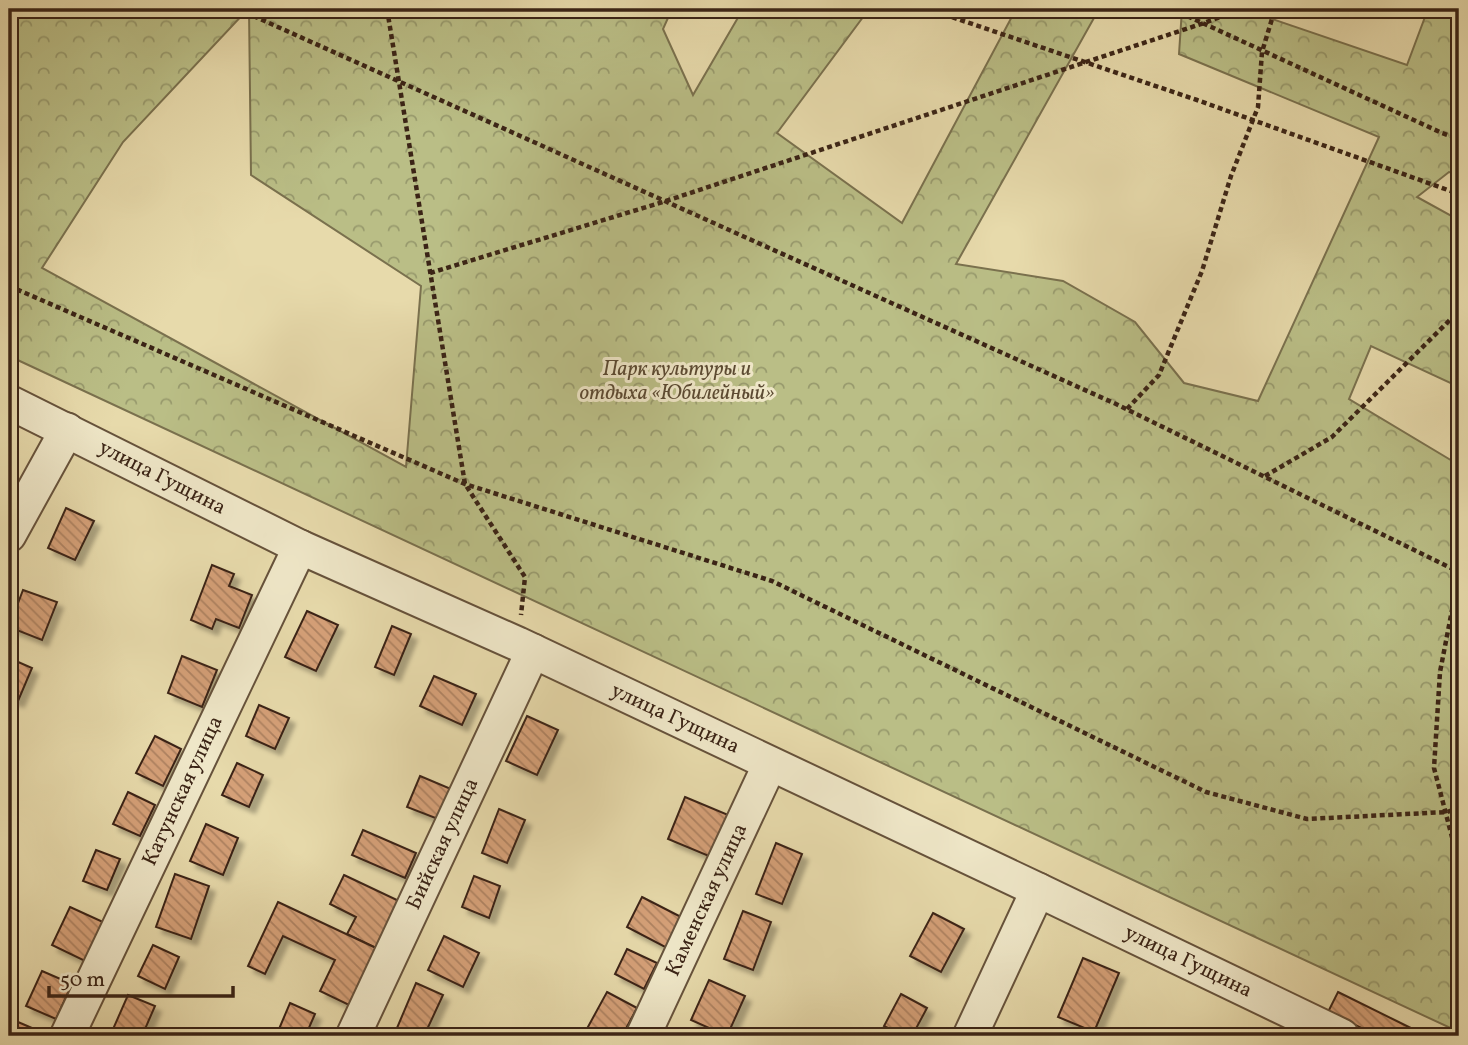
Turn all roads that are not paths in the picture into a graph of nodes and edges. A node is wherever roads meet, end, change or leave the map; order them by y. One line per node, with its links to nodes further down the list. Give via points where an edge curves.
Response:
1 (9, 402): 2 (street, улица Гущина)
2 (67, 430): 3 (street); 4 (street, улица Гущина)
3 (9, 536)
4 (300, 547): 5 (street, улица Гущина); 9 (street, Катунская улица)
5 (526, 648): 6 (street, улица Гущина); 10 (street, Бийская улица)
6 (770, 764): 7 (street, улица Гущина); 11 (street, Каменская улица)
7 (1038, 890): 8 (street, улица Гущина); 12 (street)
8 (1299, 1027): 13 (street, улица Гущина)
9 (67, 1036)
10 (353, 1036)
11 (643, 1036)
12 (970, 1036)
13 (1342, 1036)

